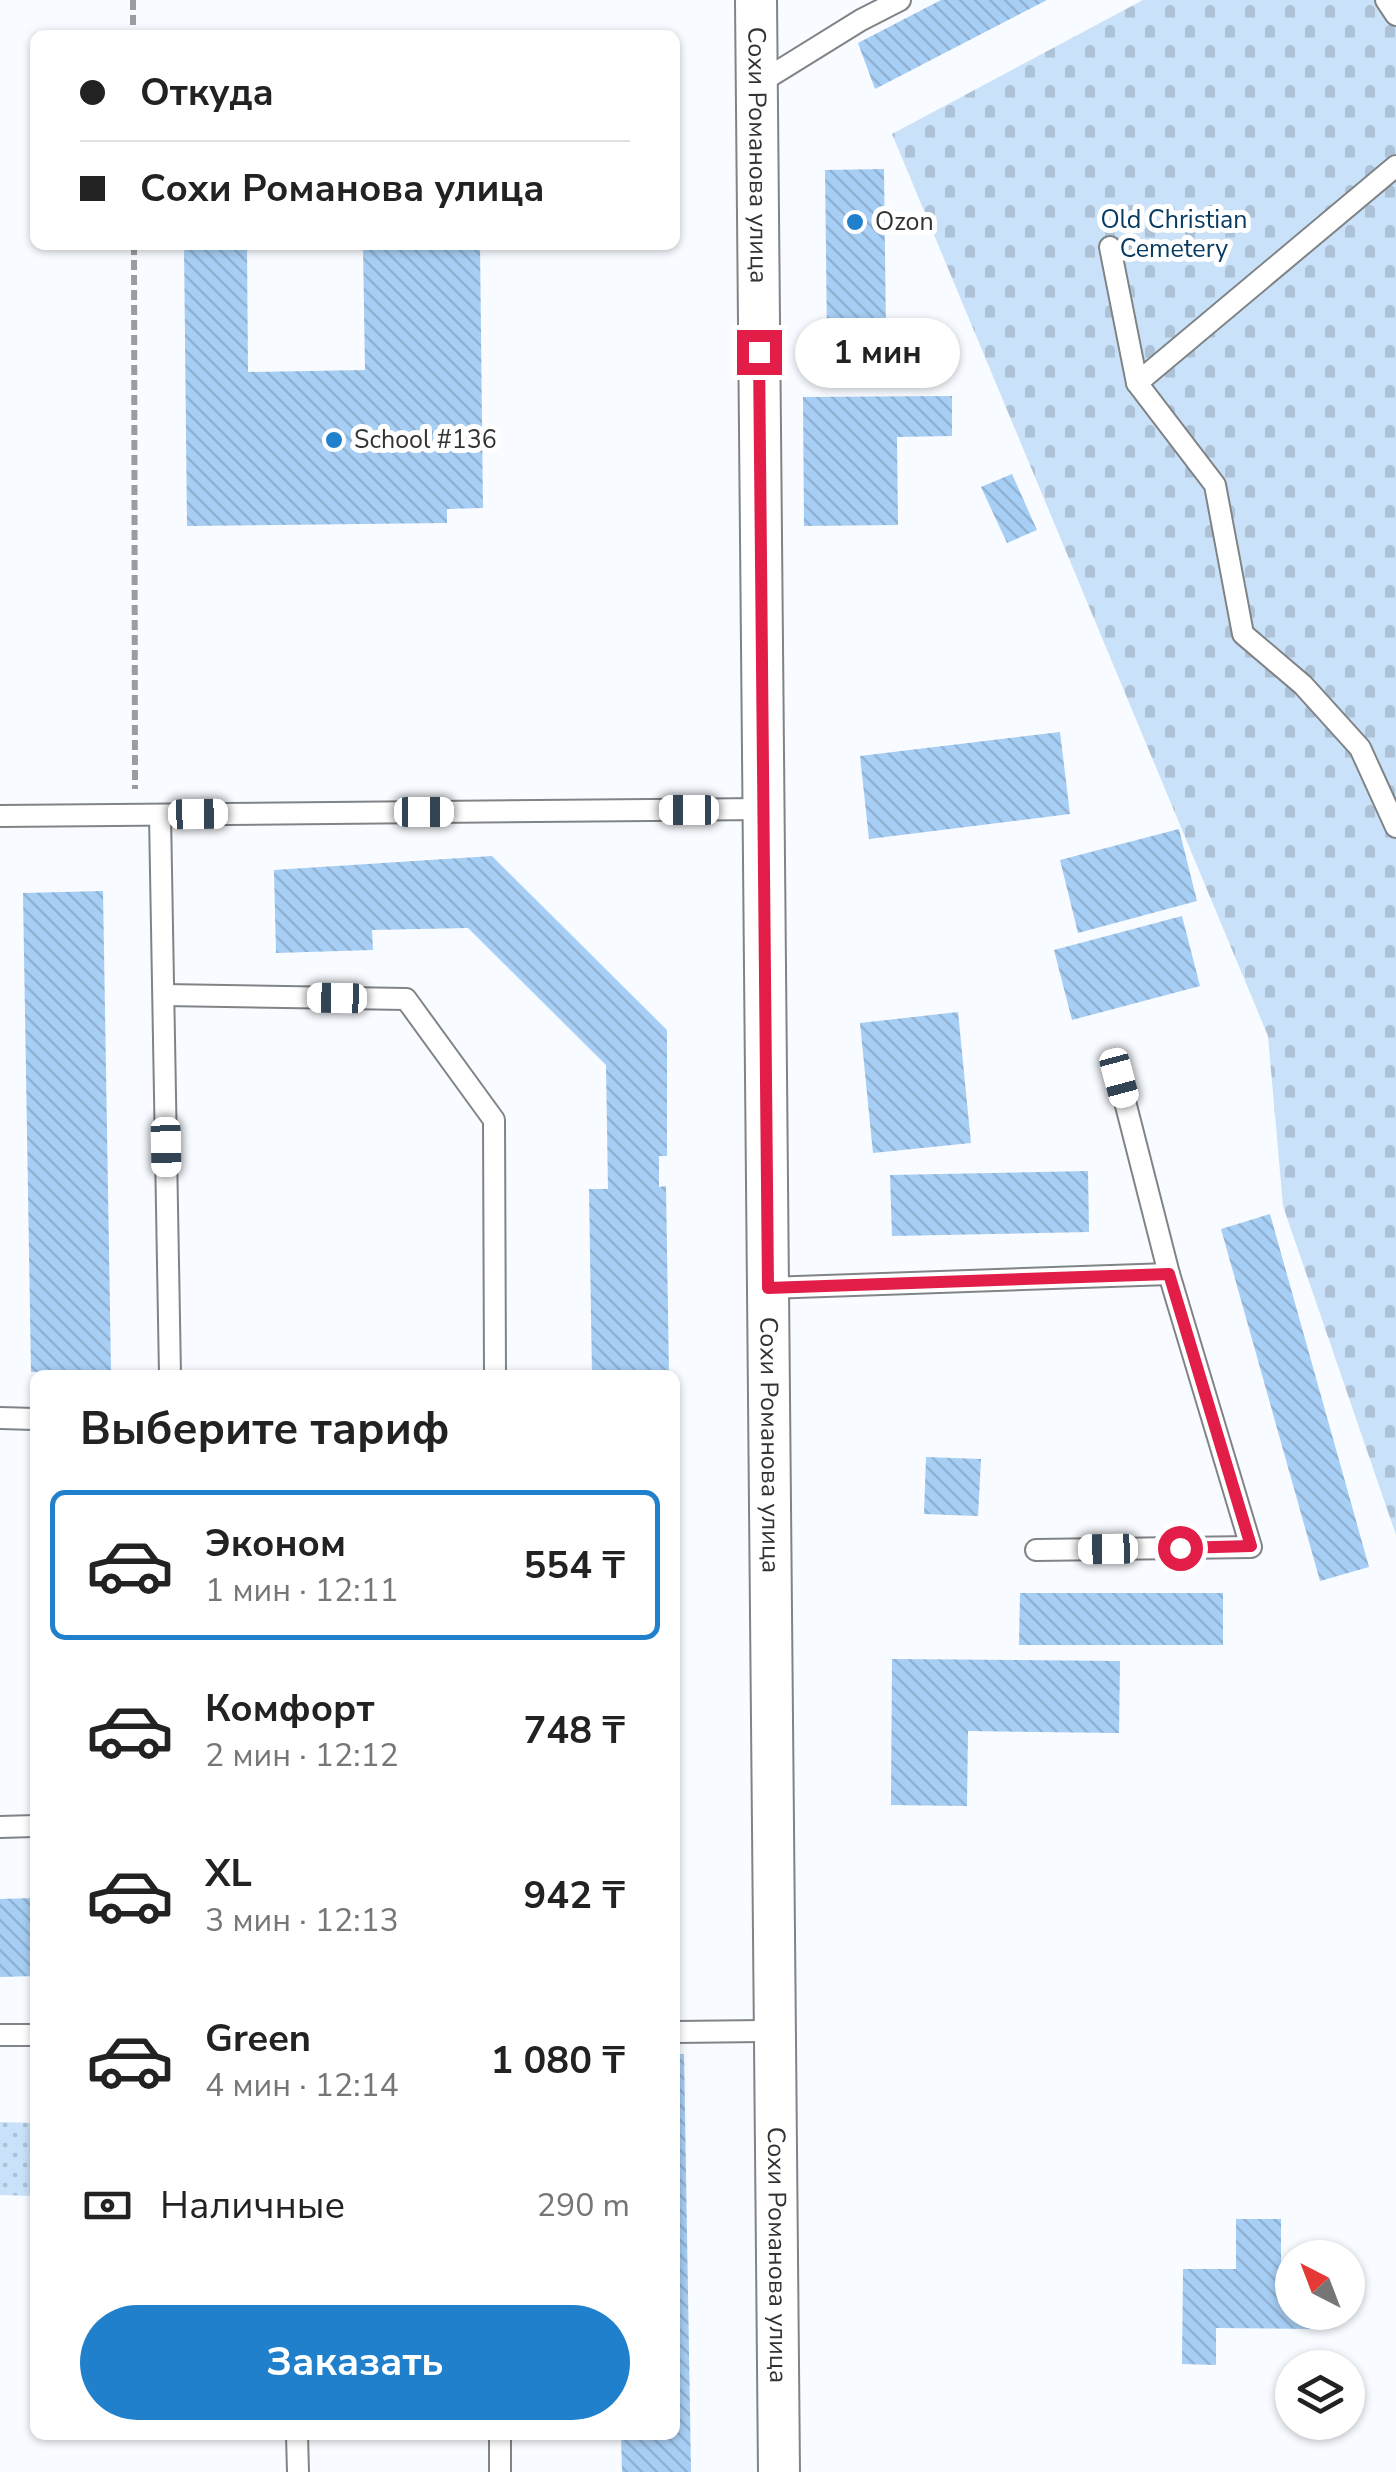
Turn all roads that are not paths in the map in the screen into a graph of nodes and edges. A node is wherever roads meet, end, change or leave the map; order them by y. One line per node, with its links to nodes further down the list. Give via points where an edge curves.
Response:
1 (756, 0): 5 (street, Сохи Романова улица)
2 (900, 0): 5 (lane)
3 (1386, 0): 4 (lane)
4 (1396, 15)
5 (756, 85): 9 (street, Сохи Романова улица)
6 (1396, 166): 8 (lane)
7 (1110, 247): 8 (lane)
8 (1137, 383): 12 (lane, via 1215,486 1243,634 1303,685 1360,748)
9 (764, 809): 10 (lane); 16 (street, Сохи Романова улица)
10 (160, 815): 11 (lane); 13 (lane)
11 (0, 816)
12 (1396, 828)
13 (164, 995): 17 (lane); 18 (lane, via 406,999 494,1120)
14 (1119, 1078): 15 (lane)
15 (1169, 1274): 16 (lane); 21 (lane, via 1251,1546)
16 (768, 1288): 25 (street, Сохи Романова улица)
17 (170, 1370)
18 (495, 1370)
19 (0, 1418): 20 (lane)
20 (30, 1419)
21 (1036, 1550)
22 (30, 1826): 23 (lane)
23 (0, 1827)
24 (680, 2032): 25 (lane)
25 (775, 2032): 32 (street, Сохи Романова улица)
26 (0, 2035): 27 (lane)
27 (30, 2035)
28 (297, 2440): 30 (lane)
29 (500, 2440): 31 (lane)
30 (298, 2472)
31 (500, 2472)
32 (779, 2472)

